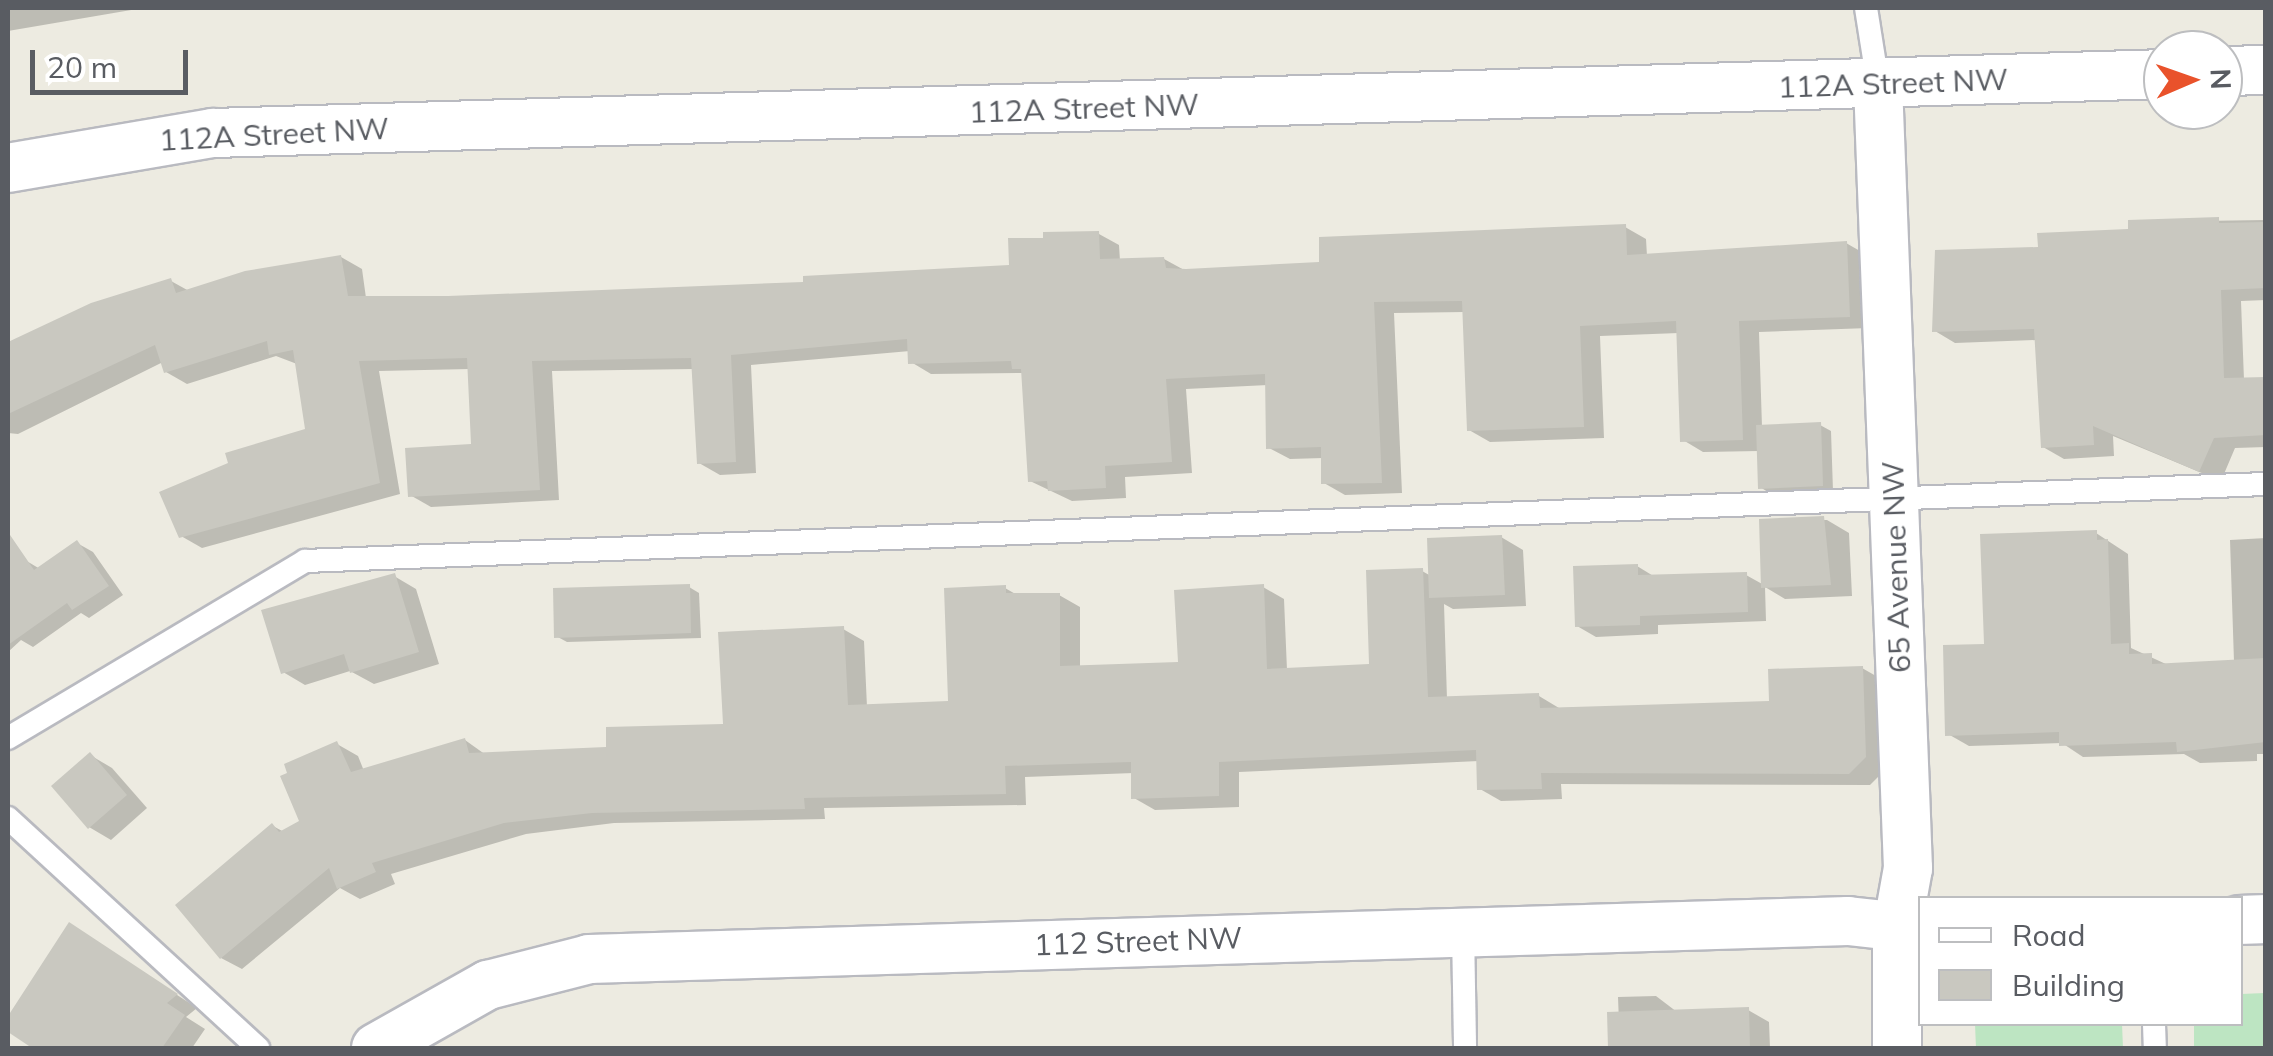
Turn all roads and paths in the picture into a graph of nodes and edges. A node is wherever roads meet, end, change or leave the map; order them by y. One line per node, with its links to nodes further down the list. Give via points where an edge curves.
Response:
1 (1866, 8): 3 (lane)
2 (2143, 75): 3 (street, 112A Street NW)
3 (1878, 84): 4 (street, 112A Street NW, via 213,133); 6 (street, 65 Avenue NW)
4 (8, 168)
5 (2266, 484): 6 (lane)
6 (1894, 498): 7 (lane, via 305,561); 9 (street, 65 Avenue NW)
7 (8, 738)
8 (8, 818): 11 (lane)
9 (1909, 929): 10 (street, 112 Street NW, via 1848,921); 14 (street, 65 Avenue NW)
10 (1463, 930): 12 (street, 112 Street NW, via 589,959 488,985); 13 (lane)
11 (258, 1048)
12 (376, 1048)
13 (1465, 1048)
14 (1897, 1048)

